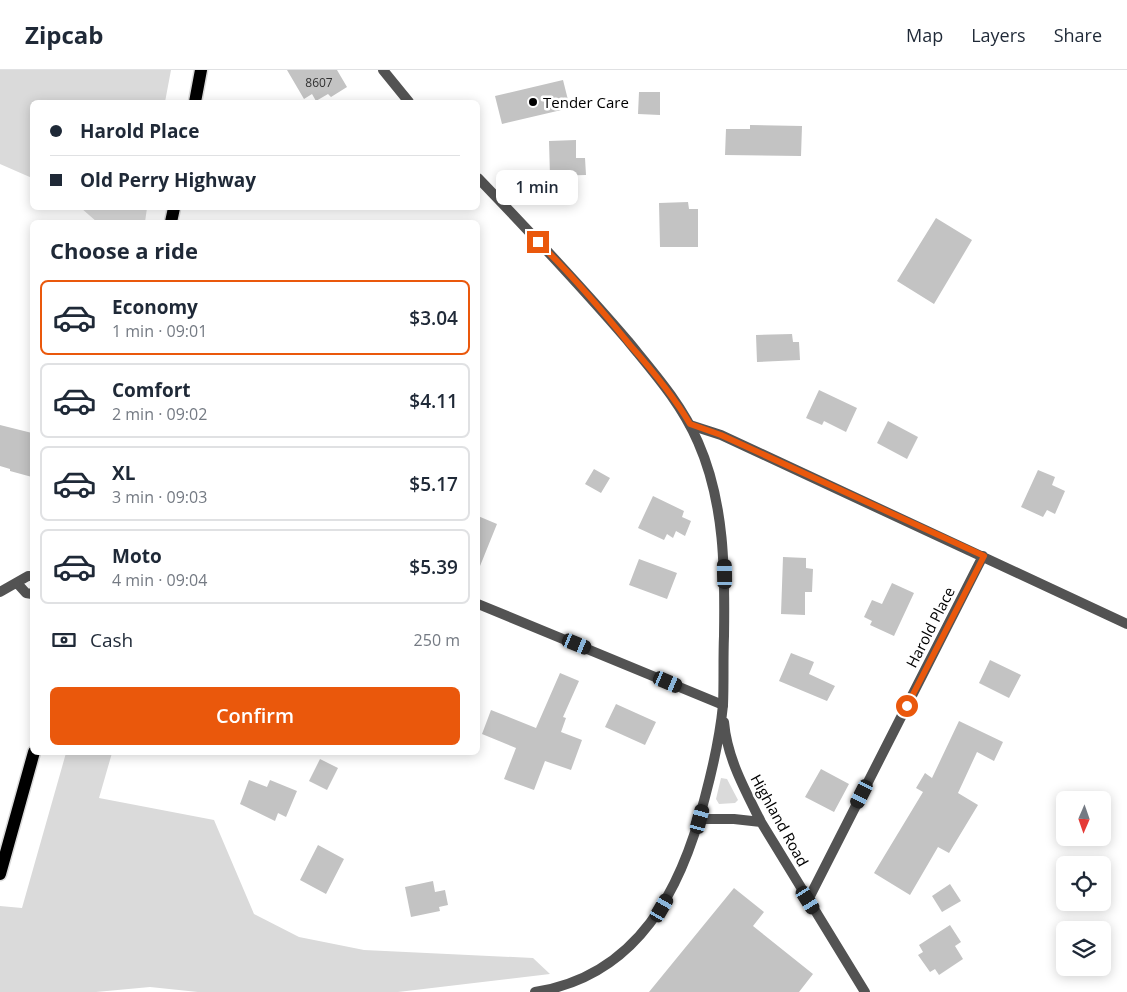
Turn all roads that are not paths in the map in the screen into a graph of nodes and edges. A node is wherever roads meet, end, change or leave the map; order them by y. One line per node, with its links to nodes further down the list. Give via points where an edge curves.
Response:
1 (201, 70): 3 (main road)
2 (383, 70): 4 (street)
3 (195, 100)
4 (407, 100)
5 (480, 180): 6 (street, via 609,319 666,387)
6 (690, 424): 7 (street, via 721,435); 14 (street, via 711,479 722,534)
7 (984, 556): 13 (street); 19 (street, Harold Place)
8 (30, 576): 9 (street)
9 (17, 583): 10 (street); 11 (street)
10 (0, 592)
11 (30, 594)
12 (480, 605): 14 (street)
13 (1127, 624)
14 (722, 705): 16 (street); 17 (street, Highland Road, via 730,755)
15 (33, 755): 18 (main road)
16 (700, 819): 17 (street, via 734,818); 20 (street, via 672,889 637,939 607,964 586,976 564,986)
17 (761, 822): 19 (street, Highland Road)
18 (0, 874)
19 (808, 900): 21 (street, Highland Road)
20 (535, 992)
21 (864, 992)

